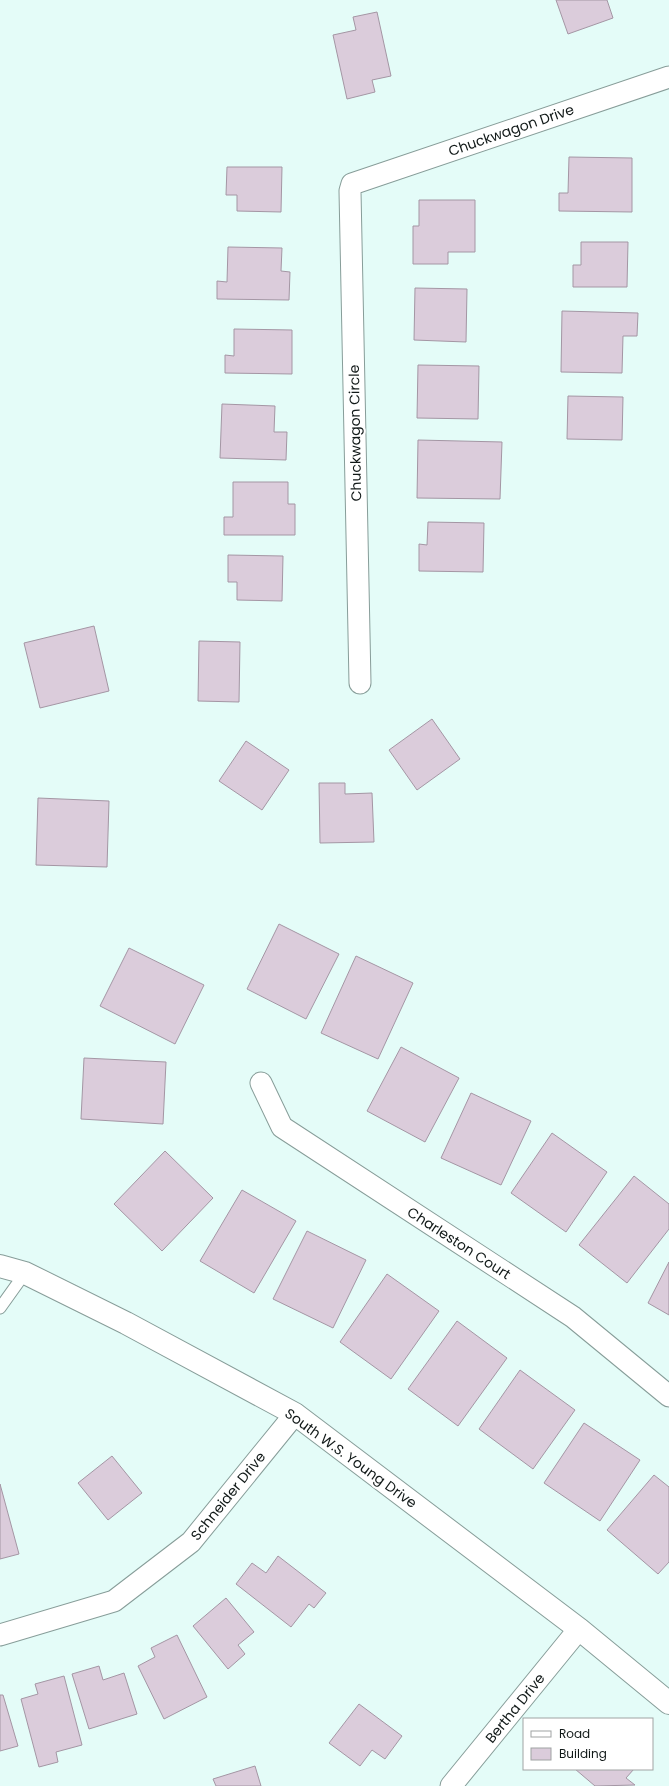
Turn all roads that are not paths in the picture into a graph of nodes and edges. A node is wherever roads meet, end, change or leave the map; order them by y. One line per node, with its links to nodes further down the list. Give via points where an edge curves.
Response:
1 (669, 77): 2 (street, Chuckwagon Drive)
2 (352, 184): 3 (street, Chuckwagon Circle, via 350,198)
3 (360, 683)
4 (261, 1083): 8 (street, Charleston Court, via 282,1127 573,1317)
5 (0, 1266): 6 (main road, South W.S. Young Drive)
6 (25, 1274): 7 (lane); 9 (main road, South W.S. Young Drive, via 126,1323)
7 (0, 1308)
8 (669, 1396)
9 (295, 1414): 10 (main road, South W.S. Young Drive); 11 (street, Schneider Drive, via 191,1542 114,1601)
10 (579, 1629): 12 (main road, South W.S. Young Drive); 13 (street, Bertha Drive)
11 (0, 1635)
12 (669, 1703)
13 (451, 1786)

